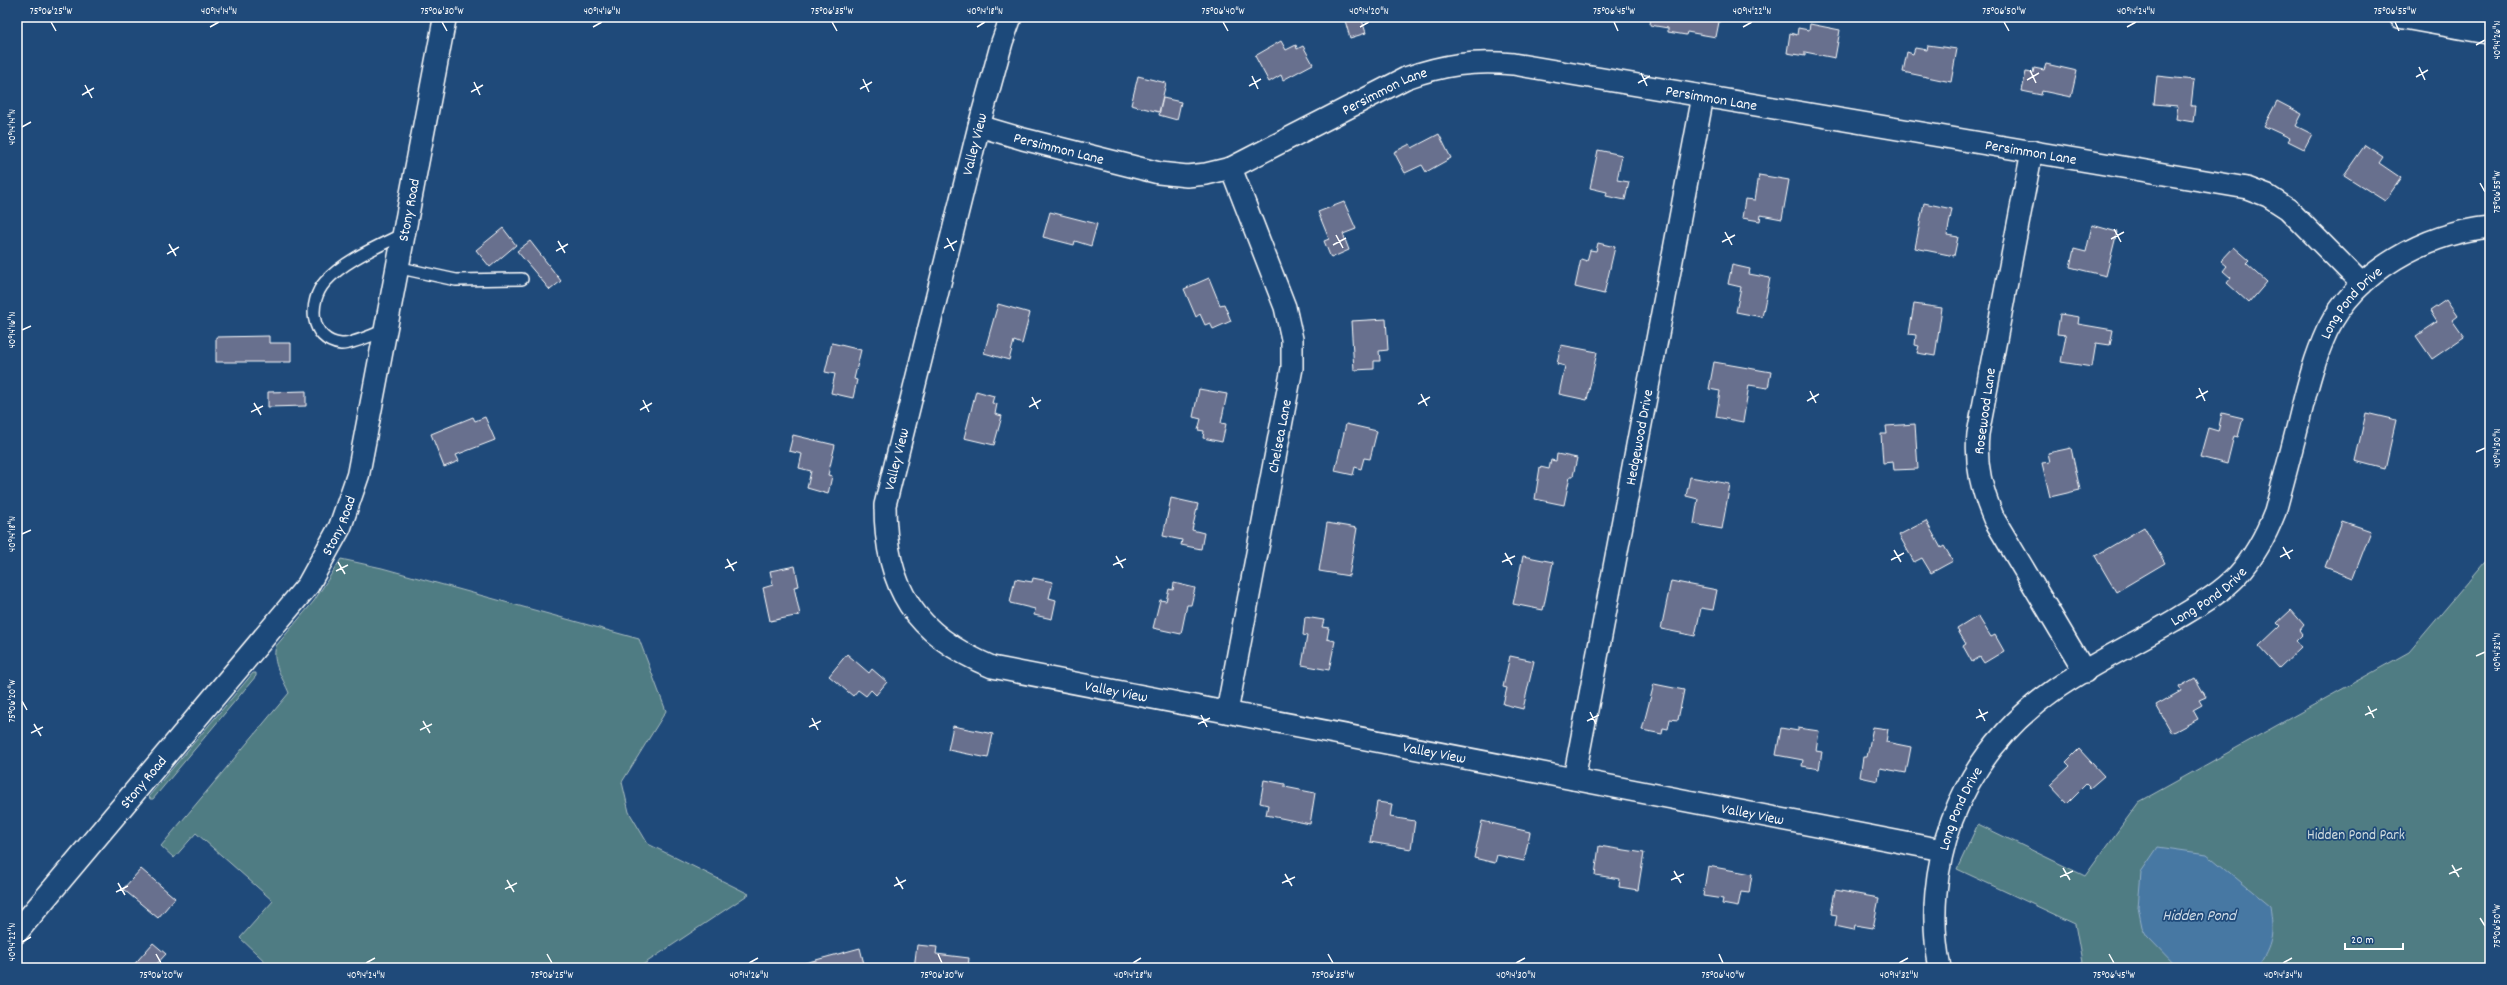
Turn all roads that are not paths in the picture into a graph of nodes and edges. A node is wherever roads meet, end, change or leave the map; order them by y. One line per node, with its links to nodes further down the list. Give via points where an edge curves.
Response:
1 (445, 17): 10 (street, Stony Road)
2 (1011, 17): 6 (street, Valley View)
3 (2401, 17): 4 (street)
4 (2490, 33)
5 (1703, 96): 7 (street, Persimmon Lane); 8 (street, Persimmon Lane, via 1513,64 1485,61 1458,63 1431,68 1406,78); 17 (street, Hedgewood Drive)
6 (979, 126): 8 (street, Persimmon Lane, via 1159,173 1193,175); 16 (street, Valley View, via 885,504 885,536 895,577 904,596 922,622 963,655 992,667)
7 (2032, 151): 13 (street, Persimmon Lane, via 2247,188 2268,196 2288,209); 15 (street, Rosewood Lane, via 1978,434 1977,465 1982,493 1994,520)
8 (1231, 168): 16 (street, Chelsea Lane, via 1286,307 1292,339 1292,361)
9 (2490, 227): 13 (street, Long Pond Drive, via 2444,236 2418,246 2386,265)
10 (403, 234): 11 (street, Stony Road); 14 (lane, via 363,254 325,282 315,298 312,312 317,326 333,342 342,345)
11 (396, 267): 12 (lane, via 456,280); 14 (street, Stony Road)
12 (522, 279)
13 (2362, 284): 15 (street, Long Pond Drive, via 2341,308 2318,352 2275,512 2266,535 2253,556 2238,575 2210,599)
14 (384, 331): 19 (street, Stony Road, via 358,475 340,527 320,566 308,585 257,648)
15 (2085, 672): 18 (street, Long Pond Drive, via 2025,712 1999,738 1977,768 1960,801)
16 (1227, 712): 17 (street, Valley View)
17 (1574, 779): 18 (street, Valley View)
18 (1942, 850): 20 (street, Long Pond Drive, via 1936,899 1936,936)
19 (17, 932)
20 (1940, 968)

